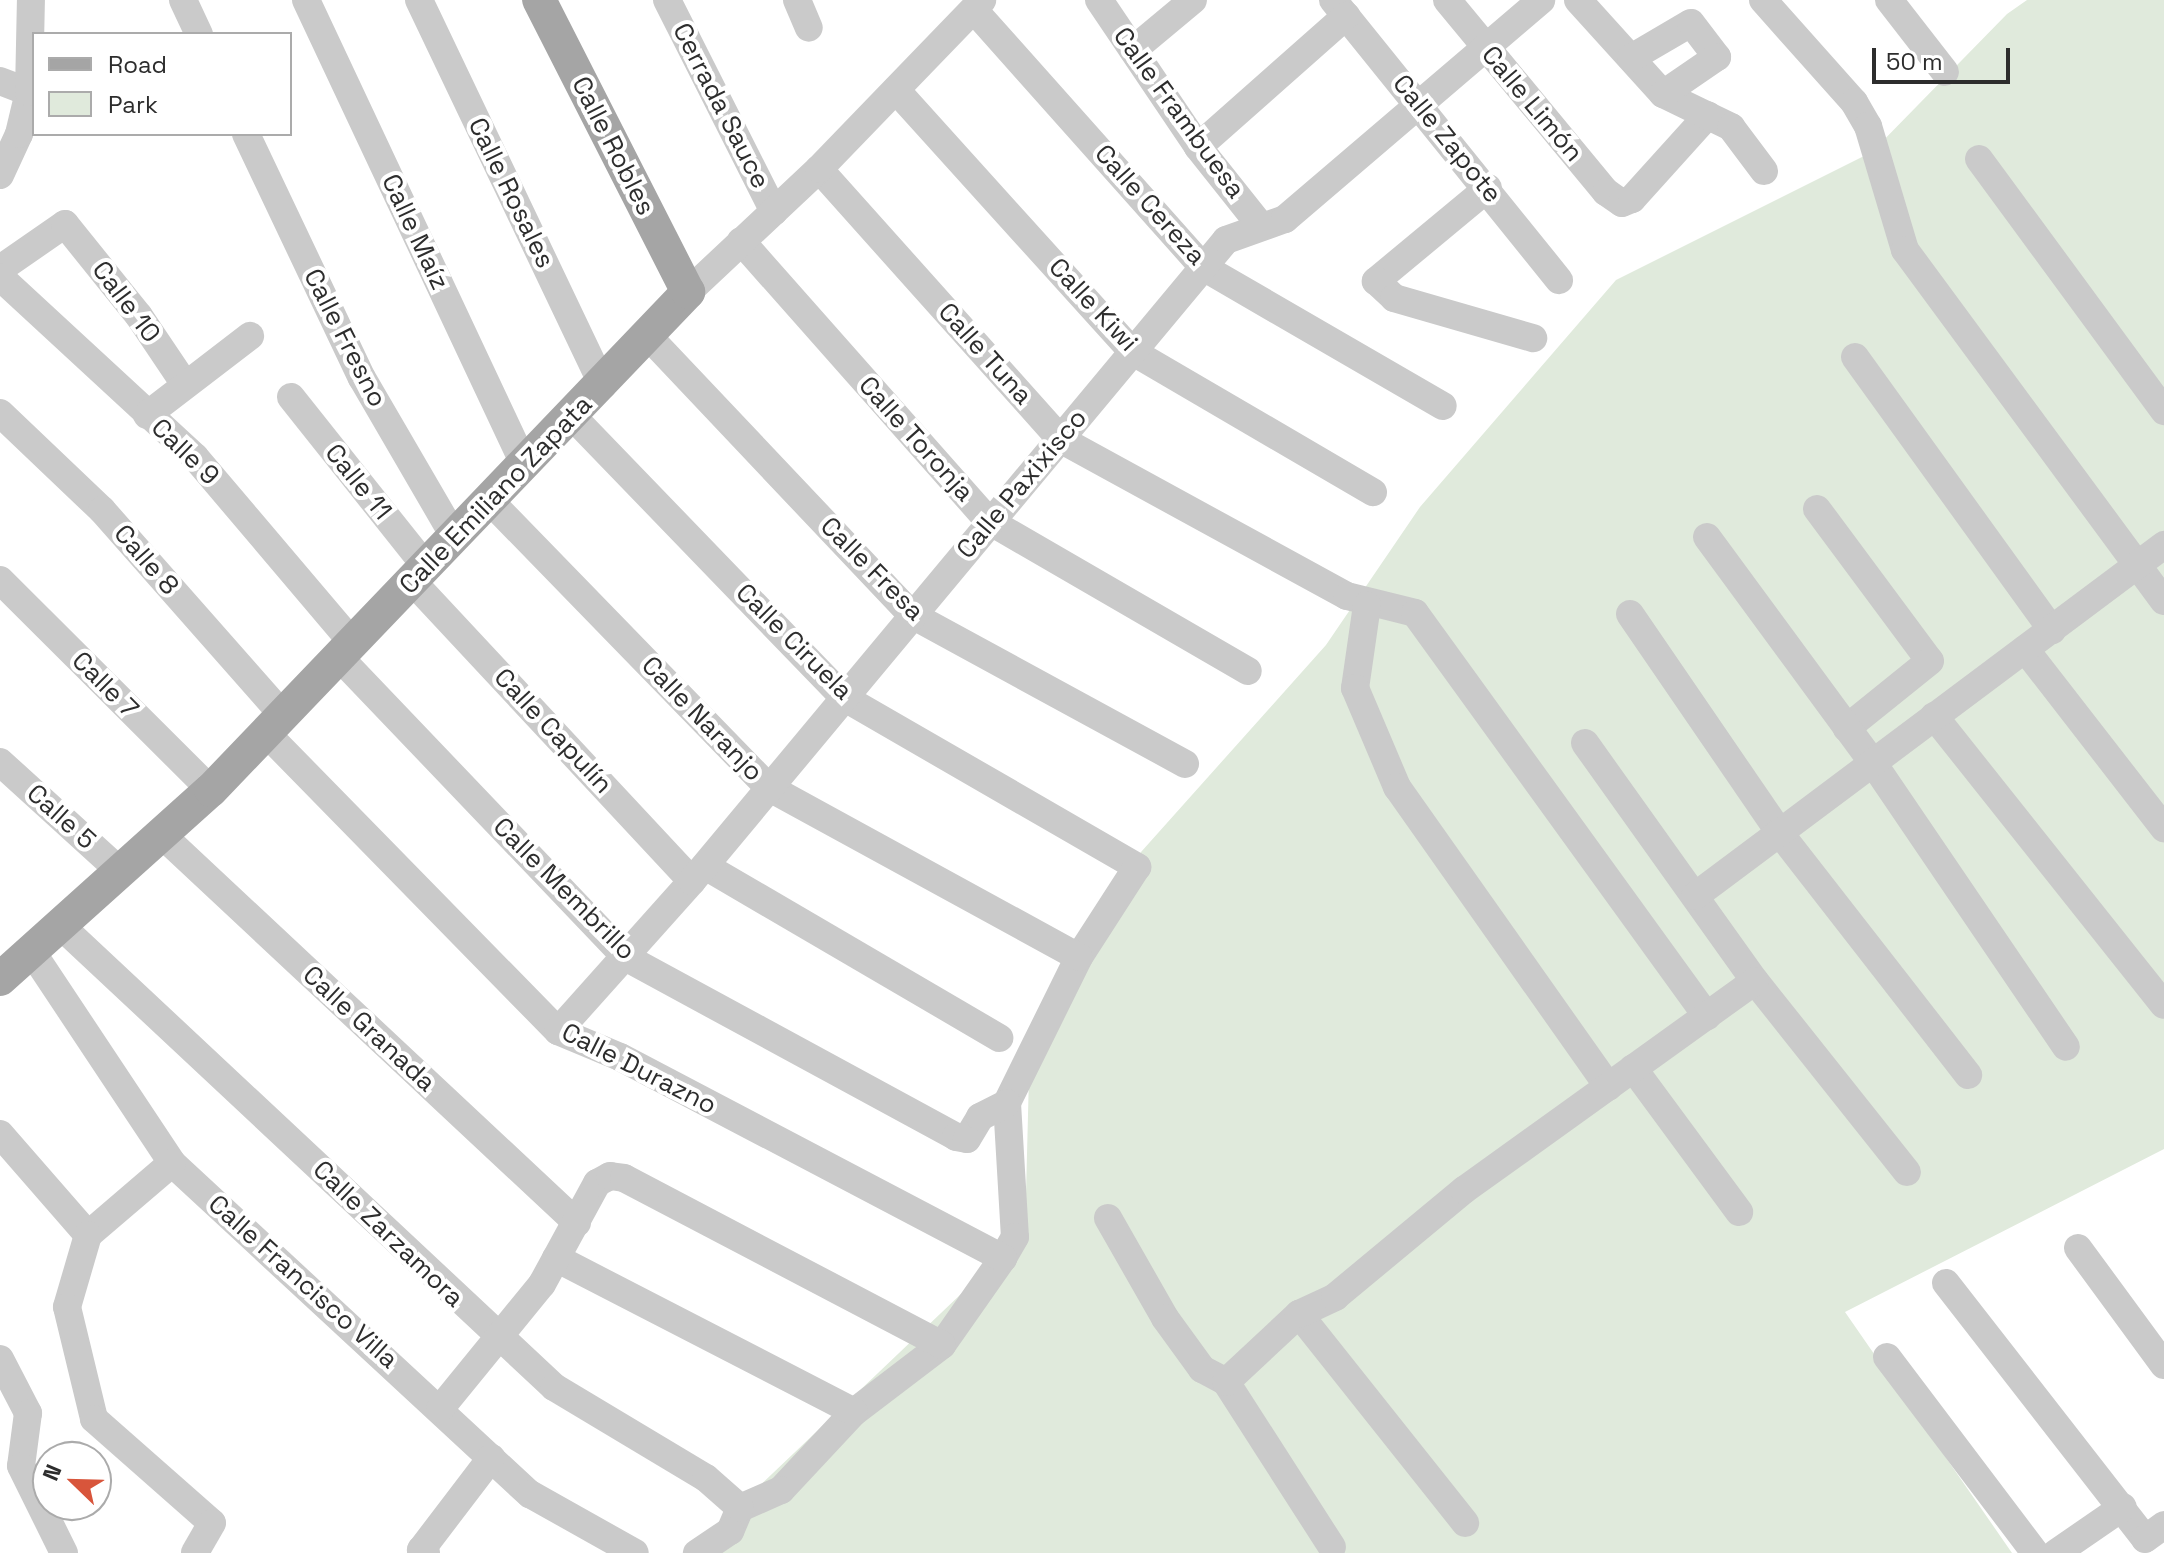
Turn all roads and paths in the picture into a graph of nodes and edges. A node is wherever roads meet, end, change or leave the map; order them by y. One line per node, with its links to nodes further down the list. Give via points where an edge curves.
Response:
1 (31, 0): 25 (street)
2 (183, 0): 18 (street)
3 (306, 0): 58 (street, Calle Maíz)
4 (419, 0): 50 (street, Calle Rosales)
5 (539, 0): 43 (main road, Calle Robles)
6 (667, 0): 36 (street, Cerrada Sauce)
7 (797, 0): 17 (street)
8 (1099, 0): 20 (street, Calle Frambuesa)
9 (1193, 0): 20 (street)
10 (1447, 0): 19 (street, Calle Limón)
11 (1541, 0): 19 (street, Calle Paxixisco)
12 (1578, 0): 21 (street)
13 (1763, 0): 66 (street, via 1854,102 1878,151 1905,250)
14 (1889, 0): 22 (street)
15 (978, 5): 24 (street, Calle Emiliano Zapata); 39 (street, Calle Cereza)
16 (1340, 8): 27 (street, Calle Zapote); 30 (street)
17 (809, 28)
18 (198, 32)
19 (1485, 46): 27 (street, Calle Paxixisco); 28 (street, Calle Limón, via 1606,192 1622,203 1632,199)
20 (1133, 50): 30 (street, Calle Frambuesa)
21 (1631, 58): 26 (street); 26 (street, via 1691,23 1717,57)
22 (1945, 72)
23 (0, 81): 25 (street)
24 (896, 90): 33 (street, Calle Emiliano Zapata); 47 (street, Calle Kiwi)
25 (29, 92): 32 (street)
26 (1663, 94): 28 (street)
27 (1418, 104): 35 (street, Calle Zapote); 37 (street, Calle Paxixisco, via 1285,219)
28 (1708, 115): 34 (street, via 1731,127)
29 (247, 136): 64 (street, Calle Fresno, via 362,378)
30 (1198, 147): 37 (street, Calle Frambuesa)
31 (1979, 159): 53 (street)
32 (3, 165)
33 (819, 169): 36 (street, Calle Emiliano Zapata); 57 (street, Calle Tuna)
34 (1764, 171)
35 (1488, 188): 42 (street, Calle Zapote); 46 (street, via 1376,281 1405,302)
36 (774, 212): 38 (street, Calle Emiliano Zapata)
37 (1260, 225): 39 (street, Calle Paxixisco, via 1226,240)
38 (741, 241): 43 (street, Calle Emiliano Zapata); 62 (street, Calle Toronja)
39 (1203, 267): 47 (street, Calle Paxixisco); 52 (street, Calle Cereza)
40 (0, 269): 49 (street, Calle 10, via 65,224 139,316)
41 (0, 277): 55 (street, Calle 9)
42 (1559, 280)
43 (688, 292): 45 (main road, Calle Emiliano Zapata)
44 (250, 336): 49 (street)
45 (648, 336): 50 (main road, Calle Emiliano Zapata); 72 (street, Calle Fresa)
46 (1533, 338)
47 (1133, 352): 57 (street, Calle Paxixisco); 59 (street, Calle Kiwi)
48 (1855, 357): 73 (street)
49 (184, 383): 55 (street)
50 (603, 385): 56 (main road, Calle Emiliano Zapata)
51 (291, 397): 67 (street, Calle 11)
52 (1443, 406)
53 (2164, 411)
54 (0, 413): 79 (street, Calle 8, via 102,510)
55 (147, 415): 75 (street, Calle 9, via 195,457)
56 (572, 416): 58 (main road, Calle Emiliano Zapata); 77 (street, Calle Ciruela)
57 (1060, 439): 62 (street, Calle Paxixisco); 69 (street, Calle Tuna)
58 (524, 464): 60 (main road, Calle Emiliano Zapata)
59 (1373, 492)
60 (490, 501): 64 (main road, Calle Emiliano Zapata); 85 (street, Calle Naranjo)
61 (1817, 509): 80 (street, via 1930,661)
62 (989, 521): 72 (street, Calle Paxixisco); 76 (street, Calle Toronja)
63 (1707, 537): 80 (street)
64 (455, 538): 67 (main road, Calle Emiliano Zapata)
65 (2164, 545): 66 (street)
66 (2137, 564): 70 (street); 73 (street)
67 (419, 575): 75 (main road, Calle Emiliano Zapata); 91 (street, Calle Capulín)
68 (0, 580): 86 (street, Calle 7)
69 (1357, 600): 99 (street, Calle Tuna, via 1415,613); 105 (street, via 1355,688 1397,787)
70 (2164, 601)
71 (1630, 614): 88 (street)
72 (912, 615): 77 (street, Calle Paxixisco); 84 (street, Calle Fresa)
73 (2052, 630): 74 (street)
74 (2025, 649): 78 (street); 87 (street)
75 (346, 650): 79 (main road, Calle Emiliano Zapata); 95 (street, Calle Membrillo)
76 (1248, 671)
77 (843, 697): 85 (street, Calle Paxixisco); 94 (street, Calle Ciruela, via 1137,867)
78 (1934, 716): 83 (street); 98 (street)
79 (274, 724): 86 (main road, Calle Emiliano Zapata); 100 (street, Calle Durazno)
80 (1847, 728): 83 (street)
81 (1585, 743): 92 (street)
82 (0, 762): 90 (street, Calle 5)
83 (1873, 763): 88 (street); 102 (street)
84 (1185, 764)
85 (768, 787): 91 (street, Calle Paxixisco); 94 (street, Calle Naranjo)
86 (211, 790): 89 (main road, Calle Emiliano Zapata)
87 (2164, 828)
88 (1779, 832): 92 (street); 104 (street)
89 (162, 835): 90 (main road, Calle Emiliano Zapata); 112 (street, Calle Granada)
90 (121, 872): 93 (main road, Calle Emiliano Zapata)
91 (698, 874): 95 (street, Calle Paxixisco); 101 (street, Calle Capulín)
92 (1695, 896): 97 (street)
93 (61, 926): 96 (main road, Calle Emiliano Zapata); 119 (street, Calle Zarzamora)
94 (1079, 957): 106 (street)
95 (627, 958): 100 (street, Calle Paxixisco); 106 (street, Calle Membrillo, via 956,1137 967,1139 980,1117)
96 (12, 961): 108 (street, Calle Francisco Villa)
97 (1755, 981): 99 (street); 109 (street)
98 (2164, 1005)
99 (1707, 1016): 103 (street)
100 (558, 1031): 116 (street, Calle Durazno, via 620,1057)
101 (999, 1038)
102 (2066, 1047)
103 (1633, 1068): 105 (street); 110 (street)
104 (1968, 1075)
105 (1609, 1087): 118 (street, via 1464,1190 1335,1297)
106 (1007, 1103): 116 (street, via 1015,1237)
107 (0, 1134): 113 (street)
108 (172, 1163): 113 (street); 125 (street, Calle Francisco Villa)
109 (1907, 1172)
110 (1739, 1212)
111 (1108, 1218): 124 (street, via 1165,1318 1202,1369)
112 (577, 1223): 115 (street); 120 (street, via 597,1183 610,1176 624,1178)
113 (88, 1235): 135 (street, via 67,1307 74,1356 94,1419 212,1523)
114 (2078, 1248): 123 (street)
115 (556, 1258): 119 (street); 126 (street)
116 (1003, 1258): 120 (street)
117 (1946, 1283): 129 (street)
118 (1299, 1314): 124 (street); 131 (street)
119 (500, 1341): 125 (street); 130 (street, Calle Zarzamora, via 554,1387 706,1478)
120 (942, 1345): 126 (street)
121 (1887, 1357): 139 (street)
122 (0, 1359): 128 (street, via 28,1413)
123 (2164, 1365)
124 (1226, 1382): 133 (street)
125 (440, 1409): 127 (street, Calle Francisco Villa)
126 (854, 1412): 130 (street, via 781,1490)
127 (491, 1458): 136 (street, via 421,1550); 137 (street, Calle Francisco Villa, via 530,1494)
128 (11, 1471): 134 (street)
129 (2123, 1507): 132 (street, via 2145,1539); 140 (street)
130 (740, 1508): 138 (street, via 730,1531)
131 (1465, 1523)
132 (2164, 1525)
133 (1332, 1547)
134 (64, 1553)
135 (195, 1553)
136 (426, 1553)
137 (635, 1553)
138 (697, 1553)
139 (2035, 1553)
140 (2056, 1553)

